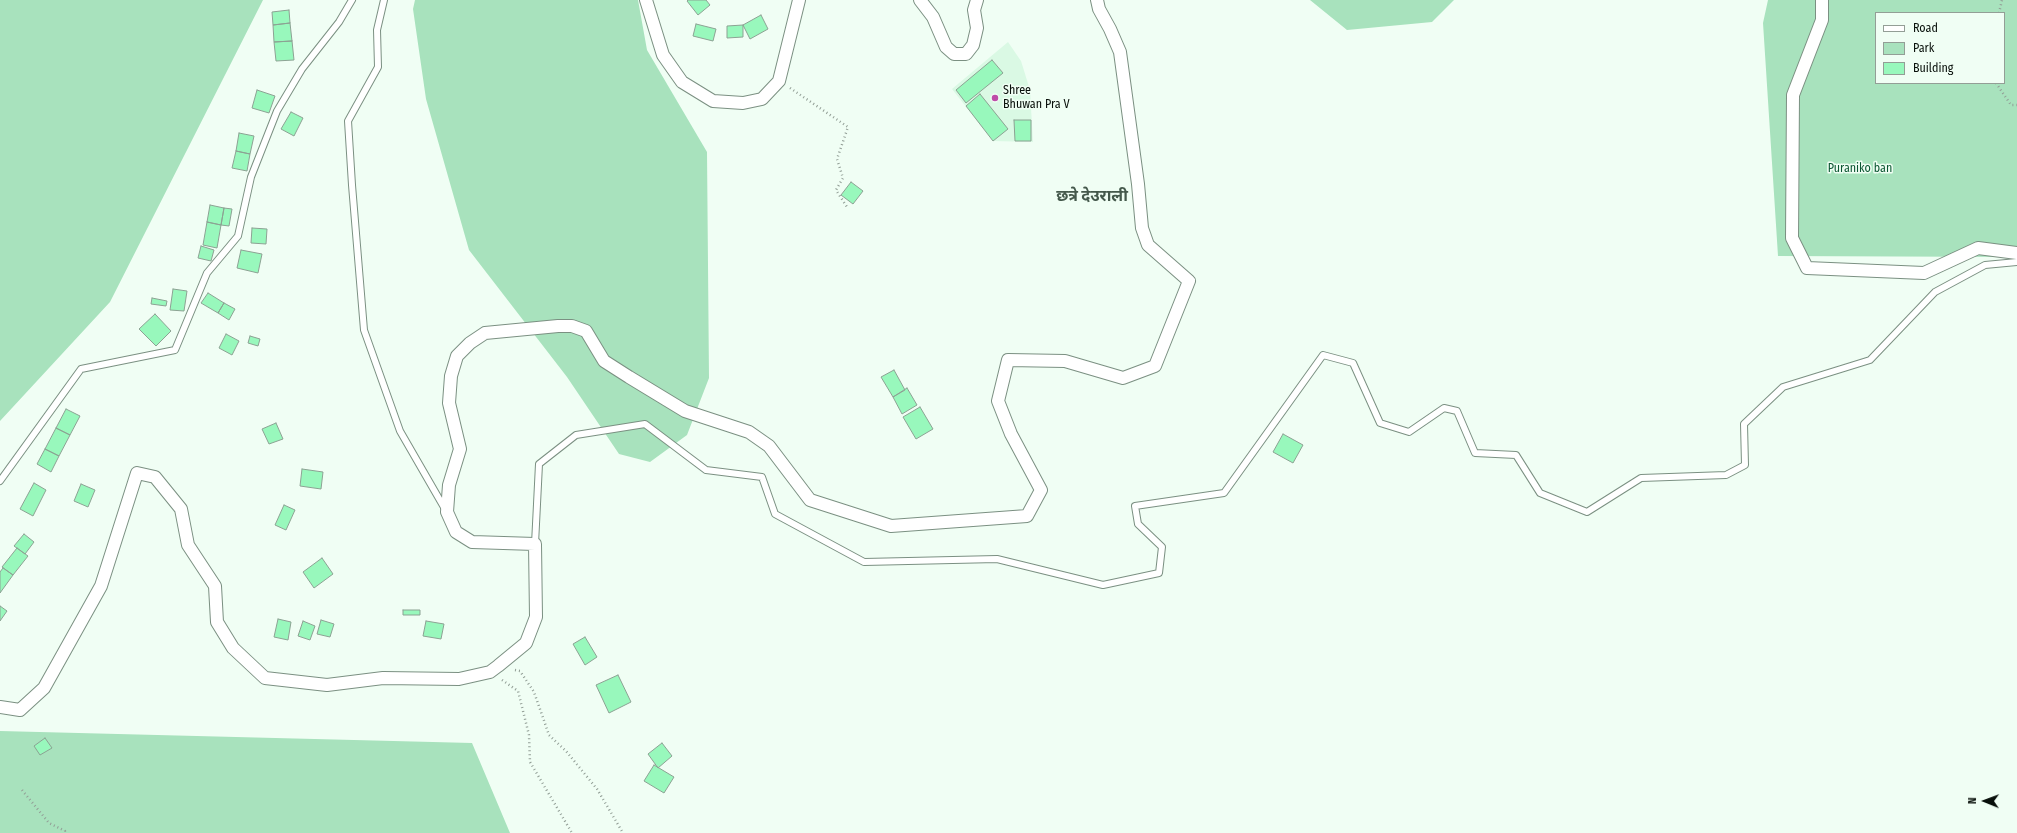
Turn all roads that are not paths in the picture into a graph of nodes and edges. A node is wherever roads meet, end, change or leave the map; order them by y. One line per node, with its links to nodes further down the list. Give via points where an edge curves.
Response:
1 (352, 0): 11 (lane, via 339,22 302,69 277,111 250,177 238,236 207,273 175,350 81,369)
2 (384, 0): 12 (lane, via 378,30 378,67 348,121 364,330 400,431)
3 (646, 0): 4 (street, via 663,55 682,82 713,101 743,103 762,99 779,81)
4 (799, 0)
5 (920, 0): 6 (street, via 934,17 946,47 954,54 966,54 973,45 977,28 974,10)
6 (977, 0)
7 (1097, 0): 12 (street, via 1120,52 1142,228 1148,245 1189,281 1155,366 1123,378 1065,361 1008,360 998,402 1041,490 1026,516 891,526 810,500 769,446 749,432 685,411 635,381 604,361 586,331 572,326 485,333 457,356 450,376 449,403 460,449 449,485)
8 (1822, 0): 9 (street, via 1822,20 1793,95 1792,238 1807,268 1924,274 1978,248)
9 (2017, 253)
10 (2017, 262): 13 (lane, via 1985,265 1935,292 1870,360 1783,388 1744,424 1745,465 1726,475 1641,478 1587,512 1540,493 1516,455 1475,453 1457,411 1444,408 1409,432 1380,423 1353,363 1323,355 1224,493 1135,506 1138,524 1162,547 1159,573 1103,585 997,559 864,562 775,514 762,477 706,470 645,424 576,435 539,464)
11 (0, 481)
12 (447, 512): 13 (street, via 456,532 472,542)
13 (535, 544): 14 (street, via 536,617 526,643 494,669 459,679 383,678 327,685 265,678 233,648 217,622 215,586 188,545 181,509 155,477 137,473 101,586 44,688 20,710)
14 (0, 707)

